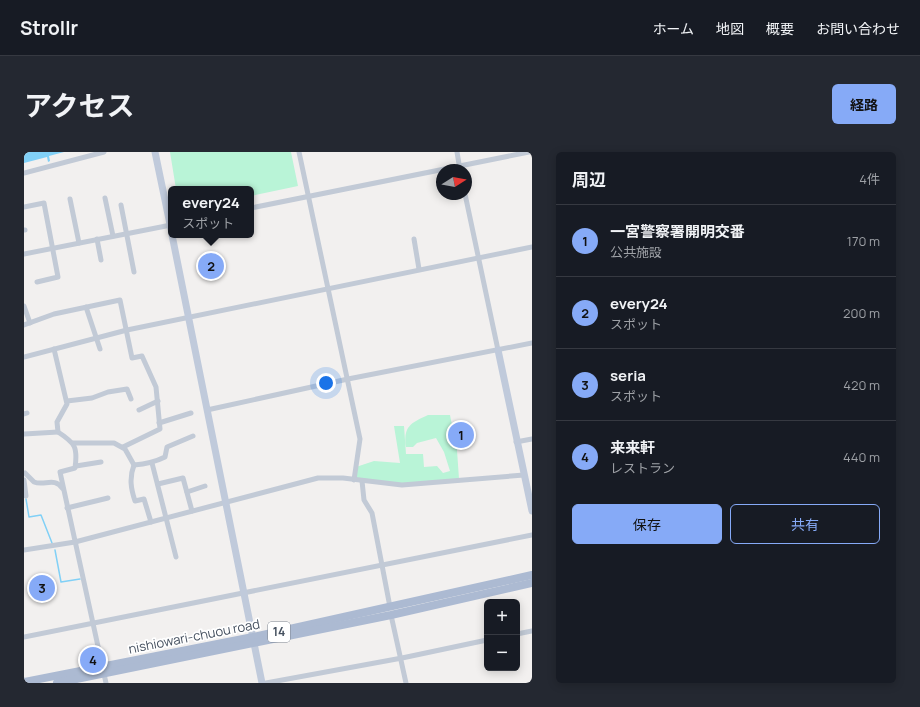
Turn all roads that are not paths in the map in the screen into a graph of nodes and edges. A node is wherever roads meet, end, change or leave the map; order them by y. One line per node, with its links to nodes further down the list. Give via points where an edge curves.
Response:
1 (104, 152): 9 (street)
2 (155, 152): 17 (street)
3 (299, 152): 10 (street)
4 (457, 152): 6 (street)
5 (529, 152): 7 (street)
6 (459, 164)
7 (472, 165)
8 (436, 172): 10 (street)
9 (24, 173)
10 (308, 196): 16 (street); 33 (street)
11 (105, 198): 20 (street)
12 (70, 199): 24 (street)
13 (466, 200): 28 (street)
14 (121, 205): 19 (street)
15 (24, 207): 26 (street, via 44,203)
16 (254, 207)
17 (168, 213)
18 (168, 227): 19 (street)
19 (127, 234): 20 (street); 31 (street)
20 (113, 236): 22 (street)
21 (173, 238): 36 (street)
22 (97, 239): 24 (street); 29 (street)
23 (414, 239): 30 (street)
24 (79, 243): 26 (street)
25 (532, 247): 28 (street)
26 (53, 248): 27 (street); 32 (street, via 58,277)
27 (24, 254)
28 (478, 258): 30 (street); 44 (street)
29 (101, 260)
30 (419, 270): 33 (street)
31 (134, 272)
32 (37, 282)
33 (328, 287): 36 (street); 46 (street)
34 (24, 306): 37 (street)
35 (86, 308): 37 (street, via 54,314); 39 (street, via 120,300); 40 (street)
36 (189, 317): 39 (street); 51 (street)
37 (30, 323): 38 (street)
38 (24, 325)
39 (126, 330): 40 (street); 49 (street, via 132,358 142,356 156,387)
40 (95, 337): 42 (street); 43 (street)
41 (532, 343): 44 (street)
42 (54, 349): 45 (street); 48 (street)
43 (100, 349)
44 (498, 350): 46 (street); 58 (street)
45 (24, 357)
46 (348, 379): 51 (street); 68 (street, via 360,439)
47 (131, 399): 48 (street, via 127,389)
48 (67, 401): 54 (street, via 57,422)
49 (158, 401): 50 (street); 53 (street)
50 (139, 410)
51 (207, 410): 76 (street)
52 (191, 413): 53 (street)
53 (159, 423): 60 (street, via 158,430)
54 (58, 432): 55 (street); 59 (street)
55 (24, 434)
56 (193, 436): 62 (street, via 167,447 165,457)
57 (532, 439): 58 (street)
58 (516, 442): 67 (street)
59 (73, 443): 60 (street, via 108,442); 64 (street)
60 (123, 447): 63 (street)
61 (101, 462): 64 (street)
62 (152, 463): 63 (street); 70 (street)
63 (134, 465): 81 (street, via 130,476 135,502 144,499)
64 (76, 466): 72 (street, via 60,472)
65 (24, 474): 72 (street, via 34,482 59,484); 74 (street)
66 (532, 474): 67 (street)
67 (524, 475): 69 (street, via 402,485); 79 (street)
68 (354, 480): 69 (street); 76 (street, via 318,478)
69 (362, 481): 86 (street, via 364,500 372,513)
70 (158, 484): 73 (street, via 184,478); 80 (street)
71 (205, 486): 73 (street)
72 (64, 491): 77 (street)
73 (187, 492): 78 (street)
74 (26, 496)
75 (108, 498): 77 (street)
76 (226, 502): 78 (street); 89 (street)
77 (67, 508): 83 (street)
78 (192, 511): 80 (street)
79 (532, 511)
80 (166, 518): 81 (street); 85 (street)
81 (151, 522): 83 (street)
82 (532, 535): 86 (street)
83 (75, 542): 84 (street); 91 (street)
84 (24, 550)
85 (176, 556)
86 (381, 564): 89 (street); 90 (street)
87 (532, 575): 90 (main road, nishiowari-chuou road / 14)
88 (532, 583): 90 (main road, nishiowari-chuou road / 14)
89 (244, 592): 91 (street); 95 (street)
90 (390, 611): 95 (main road, nishiowari-chuou road / 14); 97 (street)
91 (94, 622): 94 (street); 98 (street)
92 (532, 630): 93 (street)
93 (520, 633)
94 (24, 637)
95 (254, 640): 98 (main road, nishiowari-chuou road / 14); 102 (street)
96 (484, 641): 97 (street)
97 (402, 658): 103 (street); 104 (street)
98 (103, 670): 99 (main road, nishiowari-chuou road / 14); 100 (main road, nishiowari-chuou road / 14); 101 (street)
99 (24, 682)
100 (57, 683)
101 (106, 683)
102 (262, 683)
103 (266, 683)
104 (406, 683)

